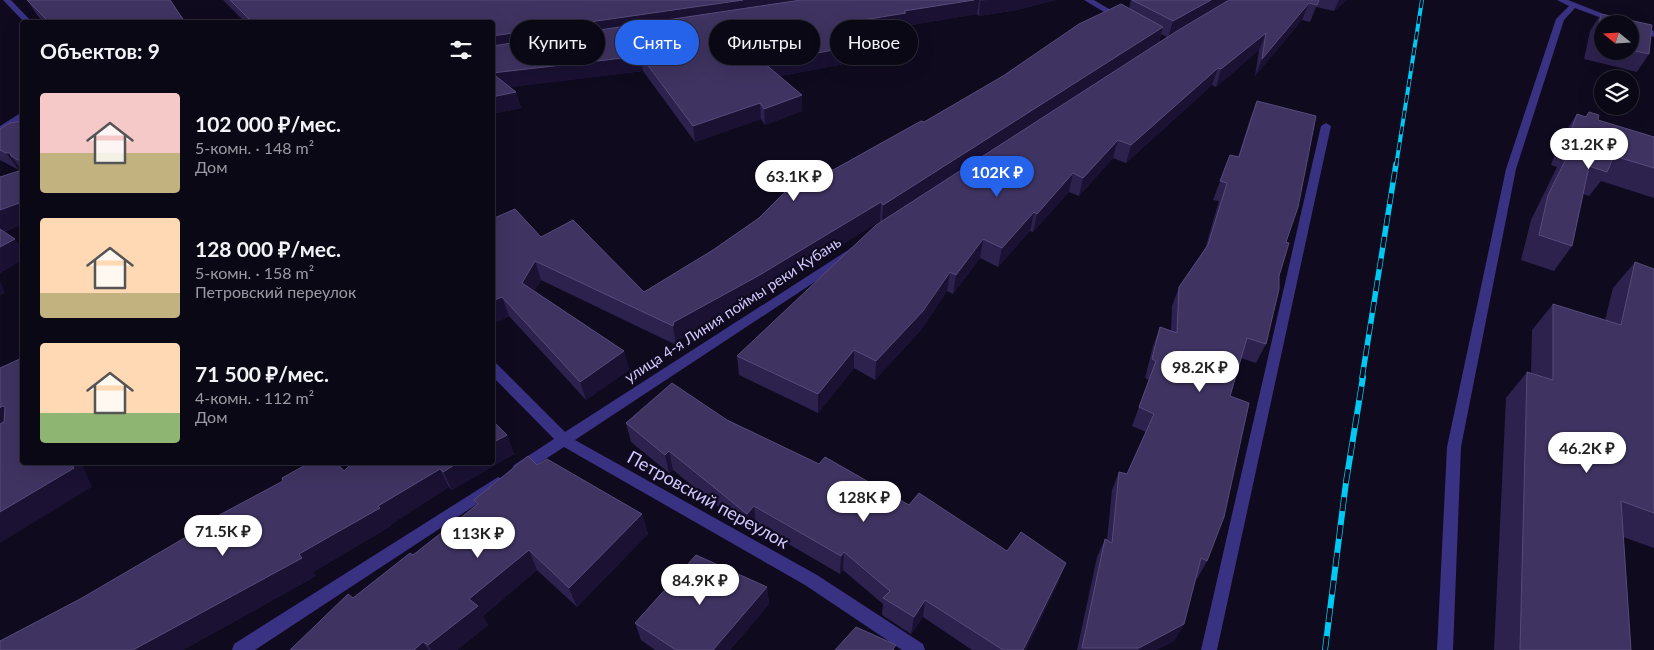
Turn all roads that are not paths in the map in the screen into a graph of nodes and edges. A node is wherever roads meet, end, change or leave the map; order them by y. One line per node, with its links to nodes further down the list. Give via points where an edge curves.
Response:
1 (7, 0): 6 (street)
2 (1088, 0): 7 (street)
3 (1562, 0): 4 (street)
4 (1574, 6): 5 (street); 19 (street, via 1560,19 1510,169 1456,437)
5 (1600, 15)
6 (26, 20)
7 (1134, 25)
8 (1639, 28): 9 (street)
9 (1654, 34)
10 (20, 116): 12 (street)
11 (1326, 126): 18 (street)
12 (0, 130)
13 (870, 239): 15 (street, улица 4-я Линия поймы реки Кубань)
14 (495, 371): 15 (street, Петровский переулок)
15 (564, 440): 16 (street, улица 4-я Линия поймы реки Кубань); 17 (street, Петровский переулок, via 811,580)
16 (240, 650)
17 (917, 650)
18 (1209, 650)
19 (1445, 650)

